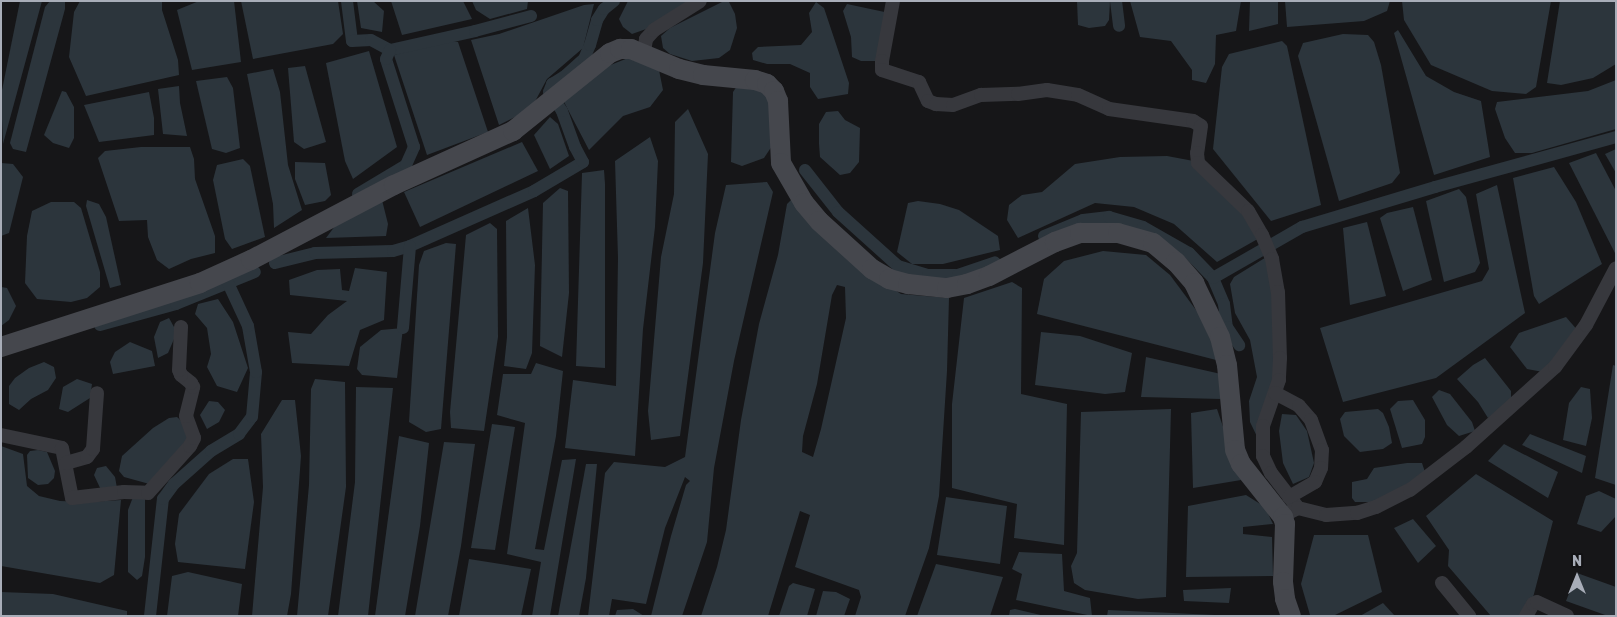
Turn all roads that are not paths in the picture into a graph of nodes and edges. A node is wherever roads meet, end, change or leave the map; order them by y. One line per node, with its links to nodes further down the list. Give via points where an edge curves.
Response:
1 (700, 1): 3 (street, via 654,30 646,39)
2 (893, 1): 8 (street, via 882,70 920,82 928,100 936,104 954,105 982,95 1047,90 1078,95 1109,109 1199,123 1202,130 1197,148 1198,163 1248,211 1272,259 1281,324 1279,380)
3 (644, 52): 6 (street, via 620,49 610,53 505,136 394,185 251,260 200,283); 11 (street, via 679,69 703,76 756,80 767,84 778,101 781,163 804,204 865,263 889,278 908,284 948,288 967,284 1080,233 1118,233 1153,243 1194,283 1225,351 1235,450 1241,464)
4 (1616, 268): 11 (street, via 1586,325 1555,366 1466,447 1410,490 1357,513 1326,515)
5 (181, 327): 10 (street, via 179,370 193,387 186,414 194,438 190,446 145,494 124,492 72,498)
6 (1, 347)
7 (97, 393): 10 (street, via 93,449 87,457)
8 (1275, 393): 11 (street, via 1263,426 1263,456); 11 (street, via 1299,406 1311,420 1322,450 1321,468 1315,482)
9 (1, 436): 10 (street, via 58,446 62,448)
10 (66, 463)
11 (1290, 507): 13 (street, via 1285,524 1282,582)
12 (1442, 582): 14 (street)
13 (1291, 616)
14 (1469, 616)
15 (1526, 616): 16 (street, via 1538,602)
16 (1567, 616)

